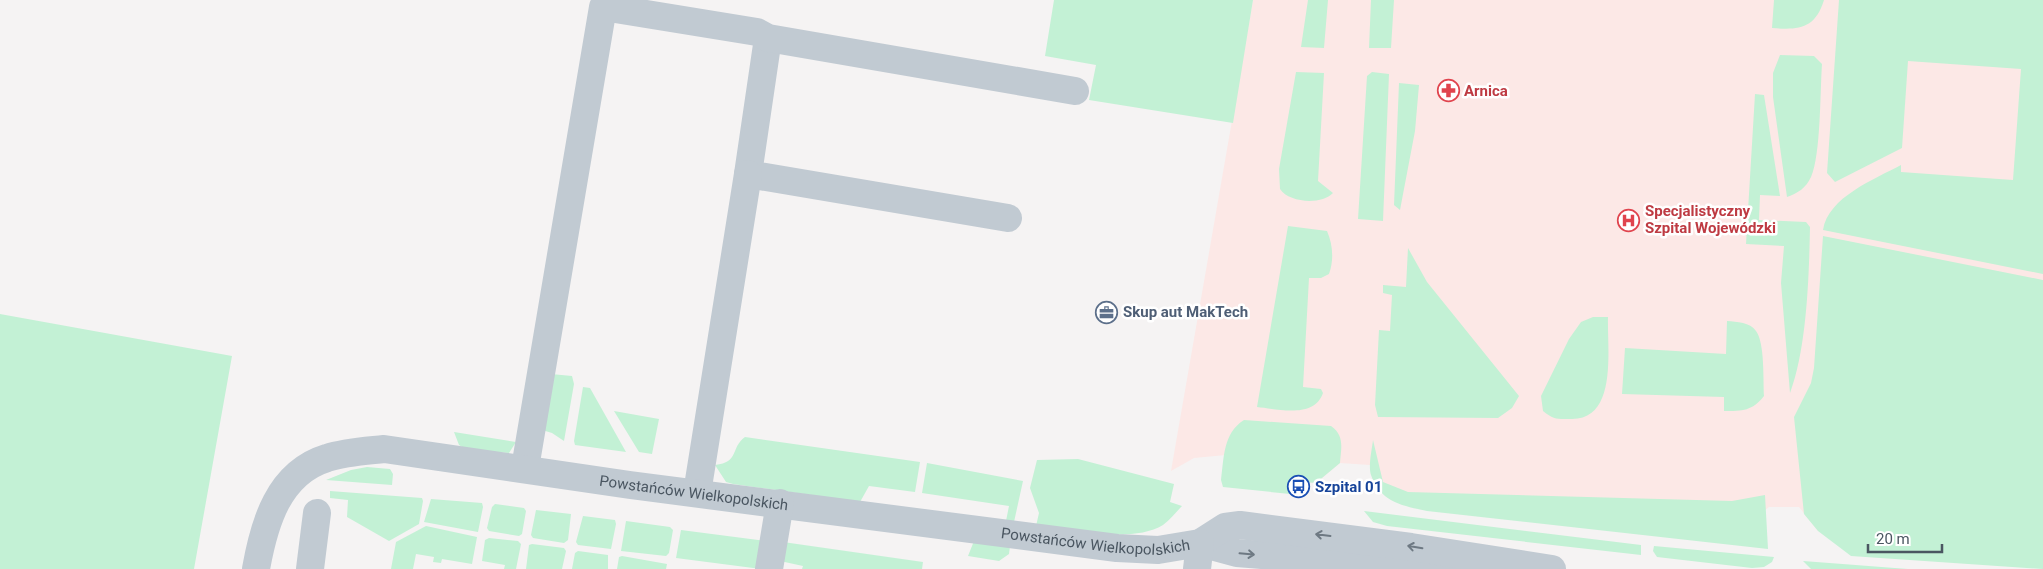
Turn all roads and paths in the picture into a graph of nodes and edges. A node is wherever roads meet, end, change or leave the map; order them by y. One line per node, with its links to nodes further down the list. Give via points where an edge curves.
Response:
1 (604, 4): 2 (street, via 757,32); 6 (street)
2 (768, 38): 3 (street); 4 (street)
3 (1075, 91)
4 (748, 174): 5 (street); 7 (street)
5 (1008, 218)
6 (524, 468): 7 (street, Powstańców Wielkopolskich); 12 (street, Powstańców Wielkopolskich, via 384,449 326,458 294,476 283,490 261,540)
7 (697, 493): 8 (street, Powstańców Wielkopolskich)
8 (780, 503): 10 (street, Powstańców Wielkopolskich, via 1117,548 1158,550); 14 (street)
9 (317, 513): 13 (street)
10 (1200, 542): 11 (street, Powstańców Wielkopolskich, via 1236,553 1408,566); 15 (street)
11 (1542, 568)
12 (256, 569)
13 (310, 569)
14 (769, 569)
15 (1197, 569)

